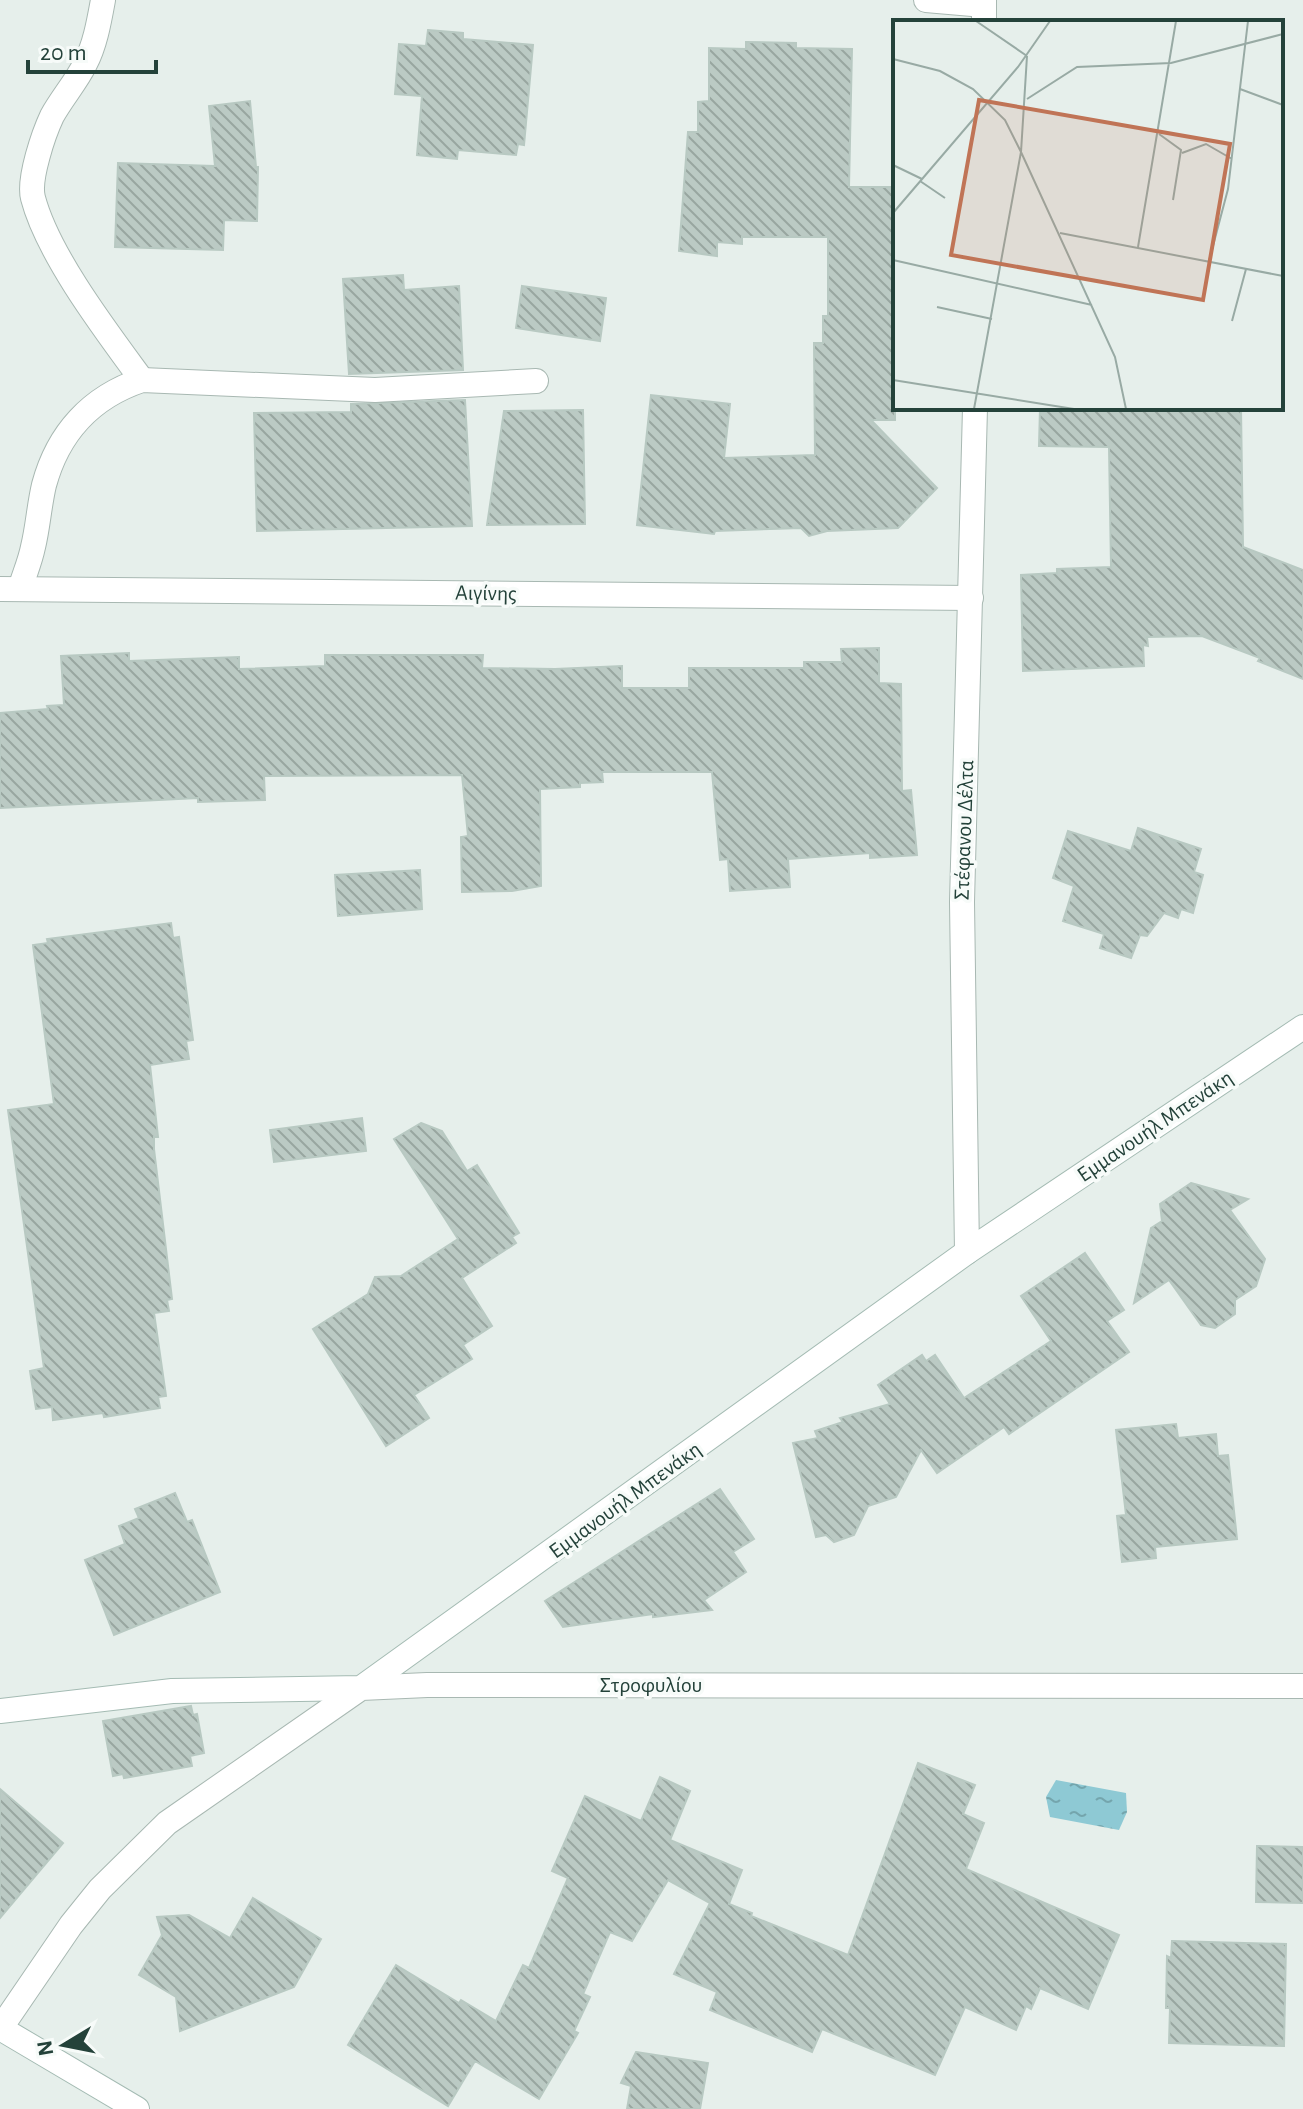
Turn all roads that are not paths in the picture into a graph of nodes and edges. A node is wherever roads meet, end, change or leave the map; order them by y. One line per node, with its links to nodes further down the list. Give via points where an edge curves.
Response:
1 (103, 0): 4 (street, via 86,63 44,137 31,195 54,247)
2 (926, 0): 3 (street)
3 (984, 9)
4 (142, 380): 5 (street, via 375,390); 7 (street, via 118,388 89,408 63,439 45,484 33,550)
5 (536, 381)
6 (975, 410): 8 (street, Στέφανου Δέλτα)
7 (10, 589): 8 (street, Αιγίνης)
8 (971, 598): 10 (street, Στέφανου Δέλτα, via 962,902)
9 (1303, 1027): 10 (street, Εμμανουήλ Μπενάκη)
10 (967, 1252): 12 (street, Εμμανουήλ Μπενάκη)
11 (1303, 1686): 12 (street, Στροφυλίου)
12 (361, 1688): 13 (street, Στροφυλίου, via 172,1691); 14 (street, Εμμανουήλ Μπενάκη, via 167,1823 122,1865 71,1925)
13 (0, 1711)
14 (0, 2029): 15 (street)
15 (137, 2109)

